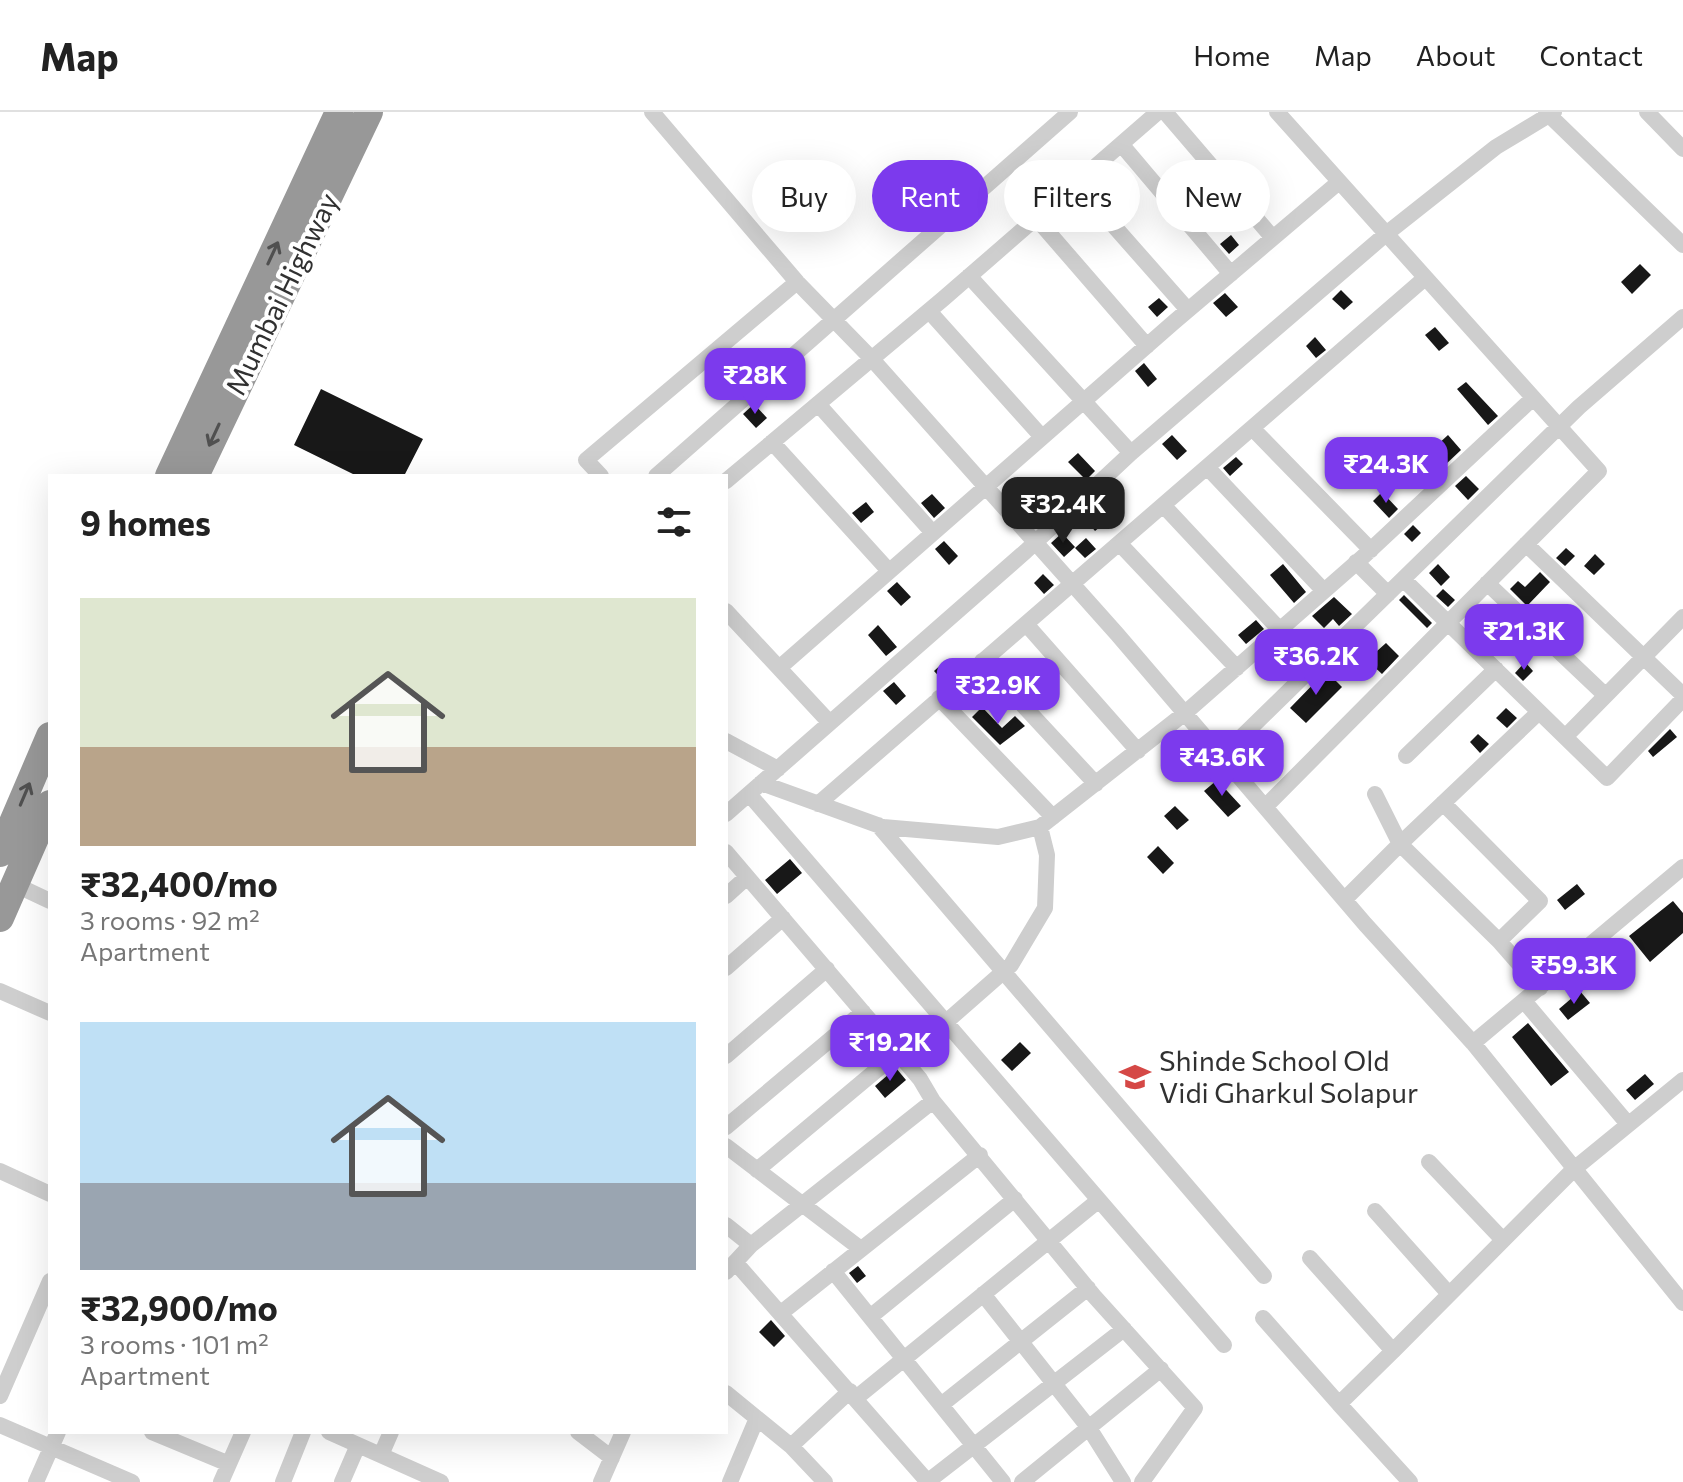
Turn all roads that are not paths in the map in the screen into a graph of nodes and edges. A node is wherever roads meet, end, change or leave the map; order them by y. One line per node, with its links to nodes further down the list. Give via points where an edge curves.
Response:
1 (339, 112): 39 (highway, one-way to 1)
2 (369, 112): 40 (highway, Mumbai Highway, one-way to 40)
3 (652, 112): 23 (street)
4 (1070, 112): 27 (street)
5 (1158, 112): 10 (street)
6 (1165, 112): 18 (street)
7 (1277, 112): 13 (street)
8 (1647, 112): 11 (street)
9 (1550, 113): 17 (street, via 1496,147); 19 (street)
10 (1121, 144): 12 (street); 20 (street)
11 (1683, 149)
12 (1103, 160)
13 (1339, 182): 17 (street); 18 (street)
14 (1020, 232): 21 (street)
15 (1048, 232): 28 (street)
16 (1119, 232): 24 (street)
17 (1386, 234): 22 (street); 37 (street)
18 (1273, 238): 20 (street)
19 (1683, 245)
20 (1231, 274): 24 (street)
21 (969, 276): 25 (street); 31 (street)
22 (1425, 278): 30 (street); 34 (street)
23 (797, 282): 27 (street); 41 (street, via 586,460)
24 (1188, 310): 28 (street)
25 (929, 311): 29 (street); 35 (street)
26 (1683, 317): 33 (street)
27 (833, 321): 29 (street); 42 (street)
28 (1147, 346): 31 (street)
29 (871, 358): 32 (street); 44 (street)
30 (1532, 399): 33 (street); 50 (street)
31 (1083, 401): 35 (street); 37 (street)
32 (818, 404): 36 (street); 46 (street)
33 (1559, 427): 49 (street, via 1599,471); 53 (street)
34 (1252, 428): 38 (street); 50 (street)
35 (1042, 437): 44 (street)
36 (772, 442): 43 (street); 52 (street)
37 (1131, 453): 47 (street)
38 (1207, 467): 45 (street); 56 (street)
39 (170, 474)
40 (196, 474)
41 (599, 474)
42 (658, 474)
43 (728, 479)
44 (985, 487): 46 (street); 47 (street)
45 (1163, 505): 48 (street); 62 (street)
46 (933, 533): 52 (street)
47 (1035, 542): 55 (street); 73 (street)
48 (1119, 543): 55 (street); 66 (street)
49 (1526, 544): 54 (street); 63 (street)
50 (1371, 550): 51 (street)
51 (1356, 562): 56 (street); 57 (street)
52 (889, 571): 65 (street)
53 (1403, 579): 57 (street); 60 (street)
54 (1487, 583): 60 (street); 68 (street)
55 (1072, 584): 61 (street); 72 (street)
56 (1324, 591): 62 (street)
57 (1388, 594): 78 (street)
58 (728, 613): 65 (street)
59 (1683, 617): 63 (street)
60 (1448, 623): 67 (street); 86 (street)
61 (1026, 624): 64 (street); 77 (street)
62 (1280, 630): 66 (street)
63 (1643, 657): 68 (street); 69 (street)
64 (982, 661): 70 (street); 81 (street)
65 (779, 668): 73 (street)
66 (1237, 668): 72 (street)
67 (1496, 669): 71 (street); 79 (street)
68 (1605, 695): 74 (street)
69 (1683, 697): 74 (street, via 1607,778)
70 (939, 698): 85 (street); 89 (street)
71 (1539, 712): 74 (street); 84 (street)
72 (1185, 713): 77 (street); 78 (street)
73 (830, 723): 80 (street)
74 (1565, 737)
75 (48, 741): 92 (highway, one-way to 75)
76 (728, 742): 80 (street)
77 (1138, 751): 81 (street)
78 (1222, 756): 86 (street)
79 (1406, 756)
80 (778, 769): 82 (street)
81 (1096, 784): 89 (street)
82 (755, 788): 85 (street); 88 (street); 111 (street)
83 (1375, 794): 91 (street)
84 (1443, 803): 91 (street); 102 (street, via 1540,901)
85 (818, 804): 90 (street)
86 (1265, 807): 98 (street)
87 (48, 809): 96 (highway)
88 (728, 812)
89 (1047, 822): 90 (street, via 998,837); 105 (street, via 1045,908)
90 (878, 825): 105 (street)
91 (1400, 844): 98 (street); 102 (street)
92 (0, 853)
93 (728, 854): 95 (street)
94 (1683, 867): 106 (street)
95 (747, 877): 97 (street); 101 (street)
96 (16, 885): 99 (street); 100 (highway)
97 (728, 894)
98 (1345, 899): 112 (street)
99 (48, 900)
100 (0, 918)
101 (783, 918): 103 (street); 104 (street)
102 (1499, 941): 106 (street)
103 (728, 966)
104 (827, 969): 110 (street); 114 (street)
105 (1003, 971): 111 (street); 138 (street)
106 (1540, 988): 108 (street)
107 (0, 991): 109 (street)
108 (1524, 1001): 112 (street); 117 (street)
109 (48, 1012)
110 (863, 1012): 113 (street); 118 (street)
111 (946, 1022): 127 (street)
112 (1473, 1043): 122 (street)
113 (897, 1053): 116 (street); 123 (street)
114 (728, 1054)
115 (1683, 1080): 117 (street)
116 (933, 1101): 120 (street); 128 (street)
117 (1628, 1124): 122 (street)
118 (728, 1125)
119 (728, 1148): 123 (street)
120 (980, 1155): 126 (street); 134 (street)
121 (1429, 1162): 131 (street)
122 (1574, 1169): 131 (street); 142 (street)
123 (757, 1170): 128 (street)
124 (0, 1171): 125 (street)
125 (48, 1193)
126 (1015, 1199): 132 (street); 145 (street)
127 (1099, 1200): 132 (street); 149 (street)
128 (802, 1205): 133 (street); 134 (street)
129 (1375, 1211): 141 (street)
130 (728, 1227): 133 (street)
131 (1503, 1240): 141 (street)
132 (1049, 1241): 139 (street); 140 (street)
133 (751, 1245): 136 (street)
134 (861, 1249): 137 (street)
135 (1310, 1258): 150 (street)
136 (731, 1267): 144 (street)
137 (833, 1271): 144 (street); 145 (street)
138 (1264, 1276)
139 (1088, 1288): 147 (street); 148 (street)
140 (983, 1294): 148 (street); 151 (street)
141 (1449, 1294): 150 (street)
142 (1683, 1303)
143 (45, 1307): 156 (street)
144 (781, 1313): 155 (street)
145 (870, 1317): 151 (street)
146 (1263, 1318): 157 (street)
147 (1124, 1329): 152 (street); 153 (street)
148 (1021, 1341): 153 (street); 158 (street)
149 (1224, 1345)
150 (1393, 1351): 157 (street)
151 (904, 1359): 155 (street); 158 (street)
152 (1161, 1369): 161 (street); 189 (street, via 1195,1408)
153 (1054, 1384): 161 (street); 172 (street)
154 (728, 1395): 159 (street)
155 (853, 1395): 171 (street); 185 (street)
156 (0, 1396)
157 (1339, 1404): 190 (street)
158 (941, 1405): 172 (street)
159 (757, 1418): 171 (street); 183 (street)
160 (0, 1425): 169 (street)
161 (1089, 1428): 187 (street); 188 (street)
162 (157, 1434): 175 (street)
163 (242, 1434): 175 (street)
164 (302, 1434): 179 (street)
165 (333, 1434): 170 (street)
166 (390, 1434): 173 (street)
167 (581, 1434): 174 (street)
168 (622, 1434): 174 (street)
169 (54, 1440): 176 (street); 177 (street)
170 (358, 1445): 173 (street); 180 (street)
171 (791, 1446): 184 (street)
172 (974, 1446): 185 (street); 186 (street)
173 (381, 1455): 181 (street)
174 (612, 1458): 182 (street)
175 (229, 1464): 178 (street)
176 (36, 1482)
177 (132, 1482)
178 (221, 1482)
179 (283, 1482)
180 (342, 1482)
181 (441, 1482)
182 (601, 1482)
183 (730, 1482)
184 (825, 1482)
185 (928, 1482)
186 (1003, 1482)
187 (1022, 1482)
188 (1123, 1482)
189 (1142, 1482)
190 (1410, 1482)

